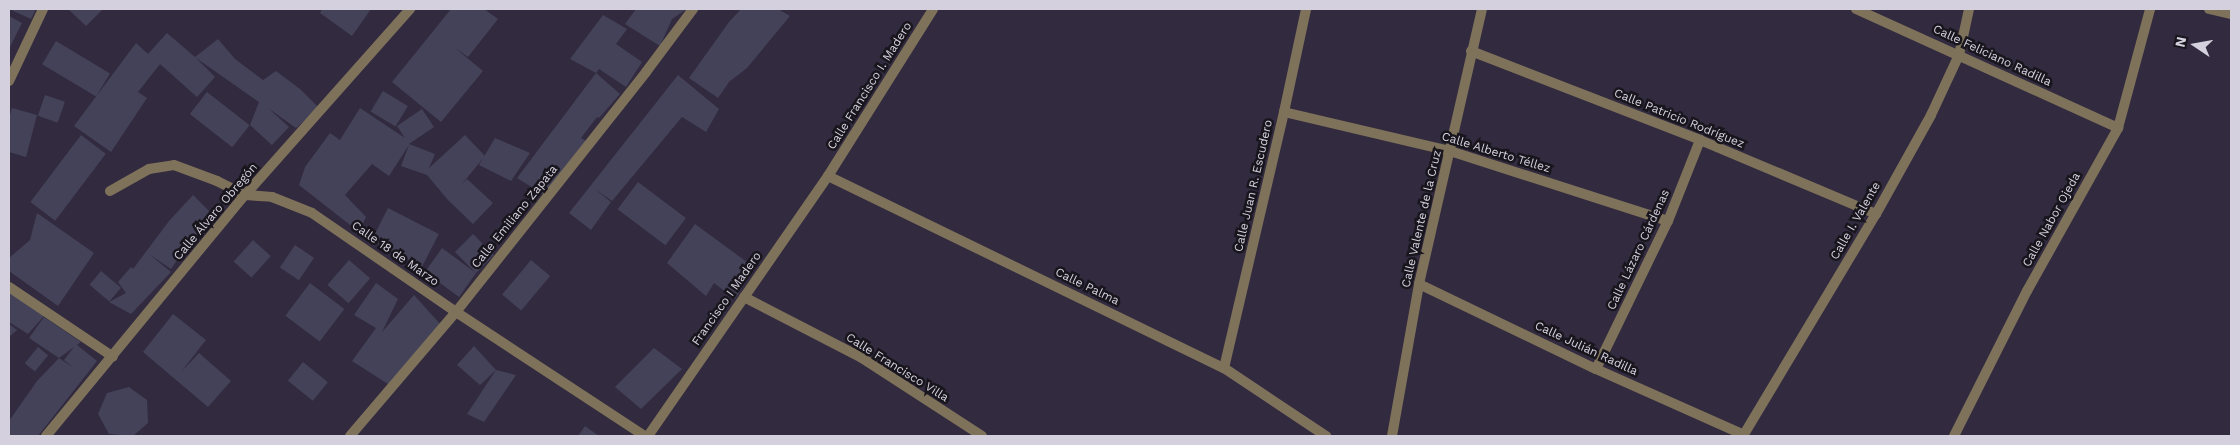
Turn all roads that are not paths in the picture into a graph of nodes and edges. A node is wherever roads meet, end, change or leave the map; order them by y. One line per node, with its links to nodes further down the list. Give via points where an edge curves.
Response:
1 (43, 9): 14 (street)
2 (410, 9): 21 (street, Calle Álvaro Obregón)
3 (693, 9): 27 (street, Calle Emiliano Zapata)
4 (933, 9): 19 (street, Calle Francisco I. Madero)
5 (1306, 9): 15 (street, Calle Juan R. Escudero)
6 (1482, 9): 12 (street, Calle Valente de la Cruz)
7 (1856, 9): 13 (street, Calle Feliciano Radilla)
8 (1970, 9): 13 (street, Calle I. Valente)
9 (2150, 9): 16 (street, Calle Nabor Ojeda)
10 (2209, 9): 11 (street)
11 (2231, 14)
12 (1471, 52): 17 (street, Calle Patricio Rodríguez); 18 (street, Calle Valente de la Cruz)
13 (1959, 55): 16 (street, Calle Feliciano Radilla); 22 (street, Calle I. Valente, via 1931,115)
14 (9, 81)
15 (1284, 112): 18 (street, Calle Alberto Téllez); 29 (street, Calle Juan R. Escudero)
16 (2118, 128): 38 (street, Calle Nabor Ojeda, via 2027,291)
17 (1700, 140): 22 (street, Calle Patricio Rodríguez); 23 (street, Calle Lázaro Cárdenas)
18 (1450, 151): 23 (street, Calle Alberto Téllez); 24 (street, Calle Valente de la Cruz)
19 (828, 176): 26 (street, Francisco I Madero); 29 (street, Calle Palma)
20 (110, 191): 21 (street, Calle 18 de Marzo, via 149,169 174,165)
21 (245, 195): 27 (street, Calle 18 de Marzo, via 272,197 312,213); 28 (street, Calle Álvaro Obregón)
22 (1876, 214): 37 (street, Calle I. Valente)
23 (1668, 221): 30 (street, Calle Lázaro Cárdenas)
24 (1419, 284): 30 (street, Calle Julián Radilla); 36 (street, Calle Valente de la Cruz)
25 (9, 287): 28 (street)
26 (744, 297): 33 (street, Francisco I Madero); 34 (street, Calle Francisco Villa, via 862,358)
27 (456, 312): 32 (street, Calle Emiliano Zapata); 33 (street, Calle 18 de Marzo)
28 (113, 357): 31 (street, Calle Álvaro Obregón)
29 (1224, 368): 35 (street, Calle Palma)
30 (1596, 368): 37 (street, Calle Julián Radilla)
31 (46, 436)
32 (350, 436)
33 (646, 436)
34 (982, 436)
35 (1326, 436)
36 (1392, 436)
37 (1744, 436)
38 (1954, 436)

